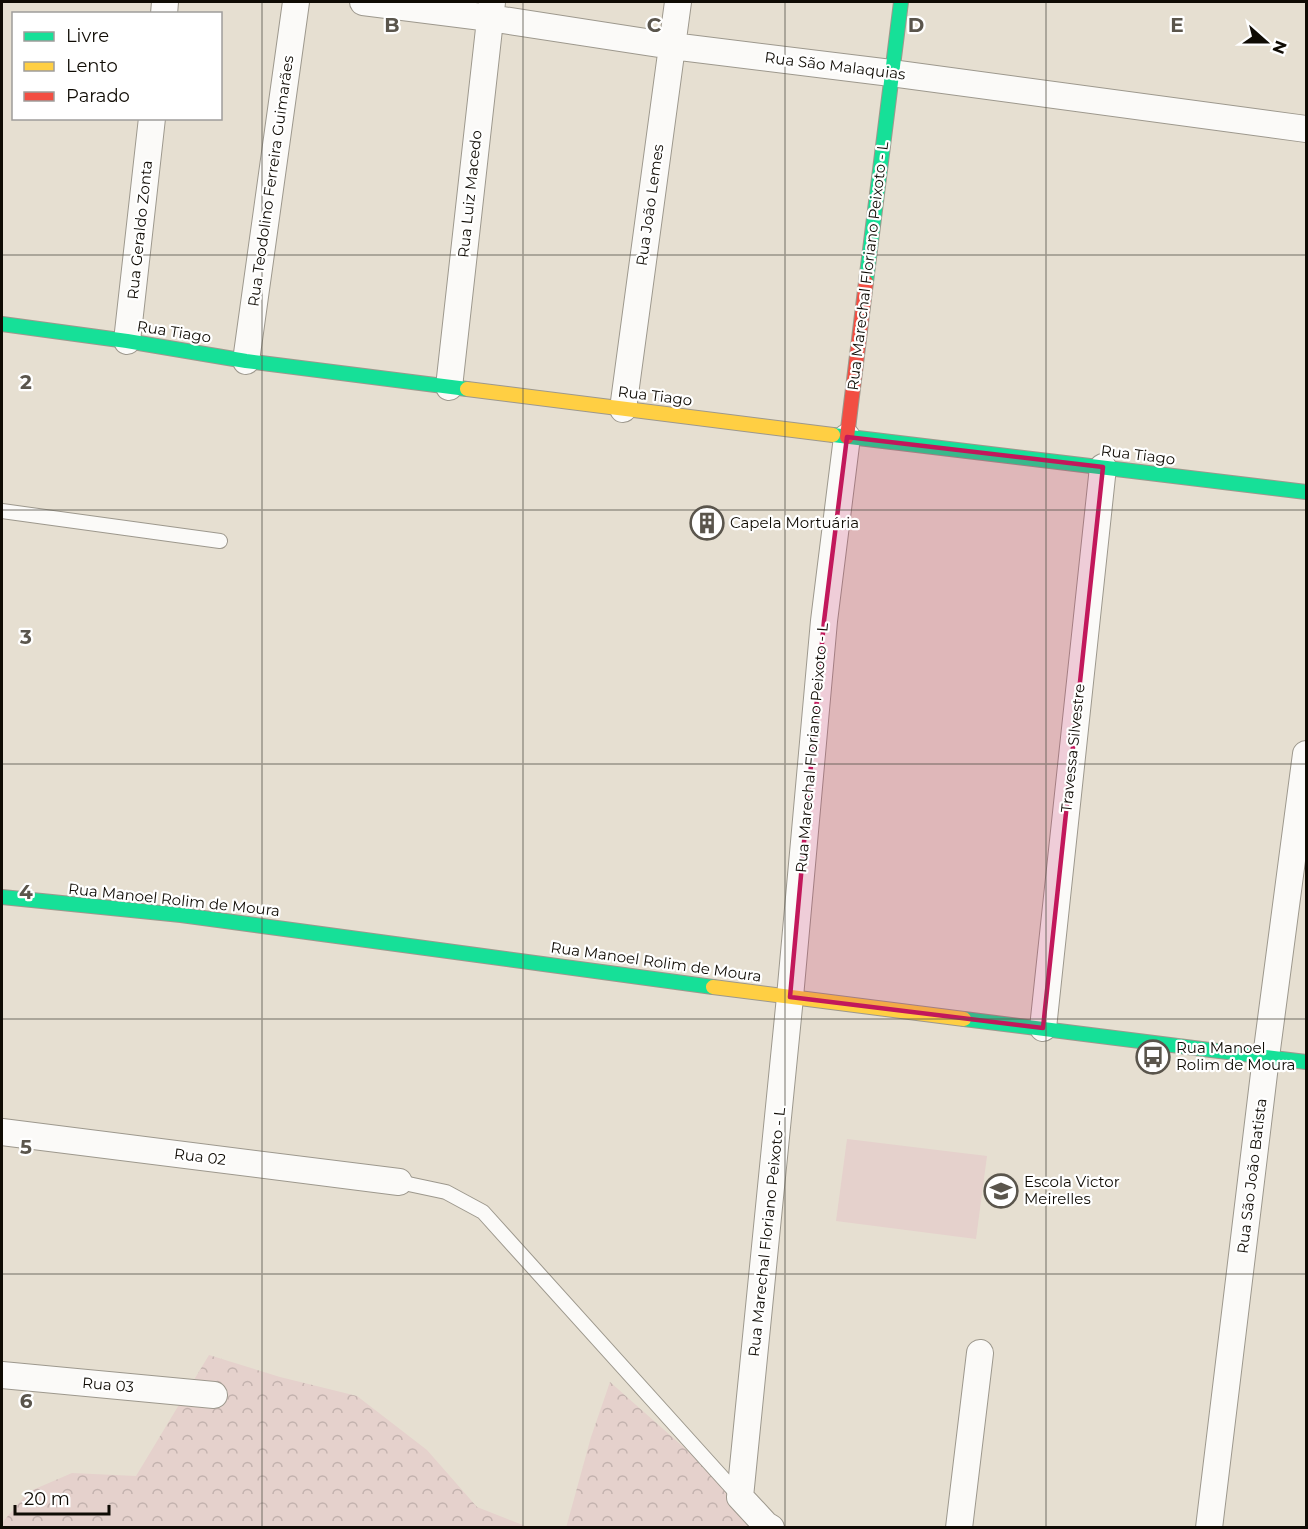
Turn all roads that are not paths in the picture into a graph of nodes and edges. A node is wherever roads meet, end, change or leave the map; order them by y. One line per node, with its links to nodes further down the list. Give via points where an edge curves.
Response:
1 (296, 2): 12 (street, Rua Teodolino Ferreira Guimarães)
2 (363, 2): 5 (street, Rua São Malaquias)
3 (678, 2): 6 (street, Rua João Lemes)
4 (901, 2): 7 (street, Rua Marechal Floriano Peixoto - L)
5 (491, 10): 6 (street, Rua São Malaquias); 13 (street, Rua Luiz Macedo)
6 (672, 46): 7 (street, Rua São Malaquias); 14 (street, Rua João Lemes)
7 (891, 73): 9 (street, Rua São Malaquias); 15 (street, Rua Marechal Floriano Peixoto - L)
8 (152, 120): 11 (street, Rua Geraldo Zonta)
9 (1306, 129)
10 (2, 324): 11 (street, Rua Tiago)
11 (127, 341): 12 (street, Rua Tiago)
12 (246, 361): 13 (street, Rua Tiago)
13 (449, 387): 14 (street, Rua Tiago)
14 (623, 409): 15 (street, Rua Tiago)
15 (847, 437): 16 (street, Rua Tiago); 22 (street, Rua Marechal Floriano Peixoto - L, via 824,621)
16 (1103, 467): 17 (street, Rua Tiago); 23 (street, Travessa Silvestre)
17 (1306, 492)
18 (2, 511): 19 (lane)
19 (220, 541)
20 (1306, 754): 24 (street, Rua São João Batista)
21 (2, 897): 22 (street, Rua Manoel Rolim de Moura, via 181,915)
22 (790, 996): 23 (street, Rua Manoel Rolim de Moura); 31 (street, Rua Marechal Floriano Peixoto - L)
23 (1043, 1028): 24 (street, Rua Manoel Rolim de Moura)
24 (1266, 1057): 25 (street, Rua Manoel Rolim de Moura); 34 (street, Rua São João Batista)
25 (1306, 1062)
26 (2, 1132): 27 (street, Rua 02)
27 (399, 1182): 31 (lane, via 446,1192 483,1212)
28 (980, 1353): 33 (street)
29 (2, 1376): 30 (street, Rua 03)
30 (214, 1395)
31 (741, 1497): 32 (street)
32 (771, 1527)
33 (959, 1527)
34 (1209, 1527)

